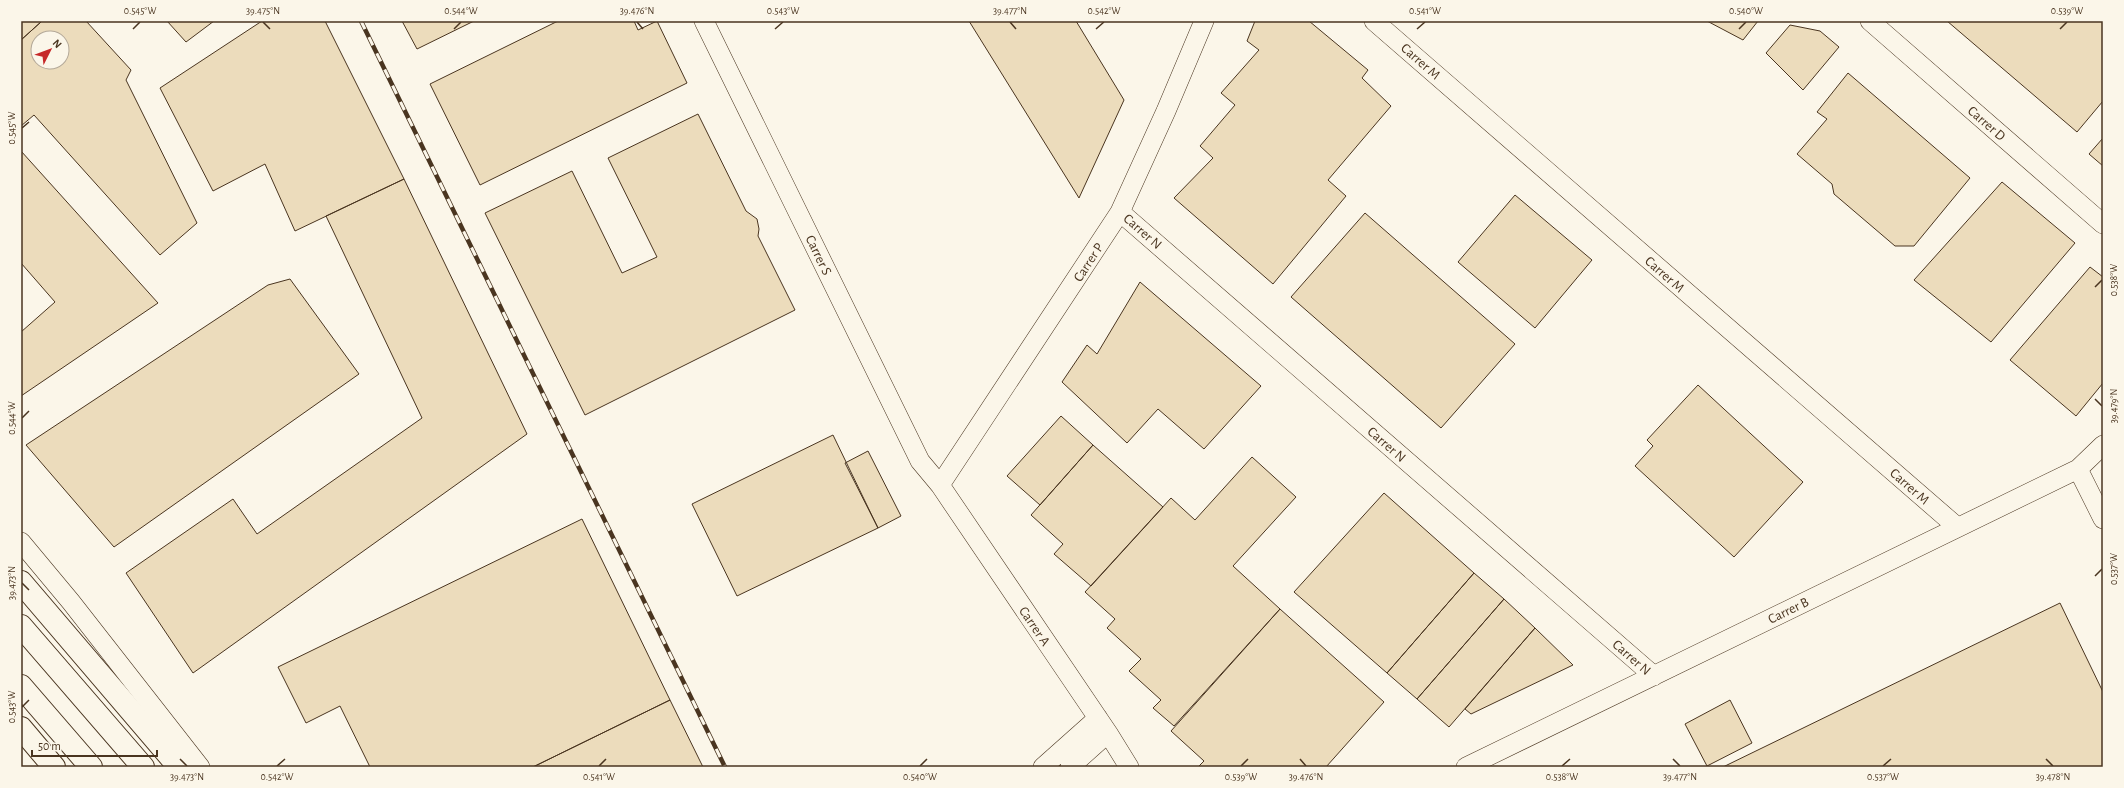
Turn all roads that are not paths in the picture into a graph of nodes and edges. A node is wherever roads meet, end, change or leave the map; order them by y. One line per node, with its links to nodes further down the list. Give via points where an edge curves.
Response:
1 (704, 21): 9 (street, Carrer S, via 920,461)
2 (1204, 21): 5 (street, Carrer P)
3 (1374, 21): 11 (street, Carrer M)
4 (1870, 21): 6 (street, Carrer D)
5 (1120, 212): 9 (street, Carrer P); 15 (street, Carrer N)
6 (2103, 224)
7 (2103, 445): 8 (street, Carrer B)
8 (2078, 468): 10 (street); 11 (street, Carrer B)
9 (940, 485): 17 (street, Carrer A)
10 (2103, 519)
11 (1956, 526): 15 (street, Carrer B)
12 (21, 542): 25 (street)
13 (21, 582): 20 (highway)
14 (21, 626): 24 (highway)
15 (1654, 676): 29 (street, Carrer B)
16 (21, 686): 23 (highway)
17 (1103, 726): 26 (street); 27 (street); 28 (street, Carrer A)
18 (21, 728): 22 (highway)
19 (21, 745): 21 (highway)
20 (178, 766)
21 (38, 767)
22 (54, 767)
23 (91, 767)
24 (143, 767)
25 (200, 767)
26 (1043, 767)
27 (1070, 767)
28 (1129, 767)
29 (1466, 767)

